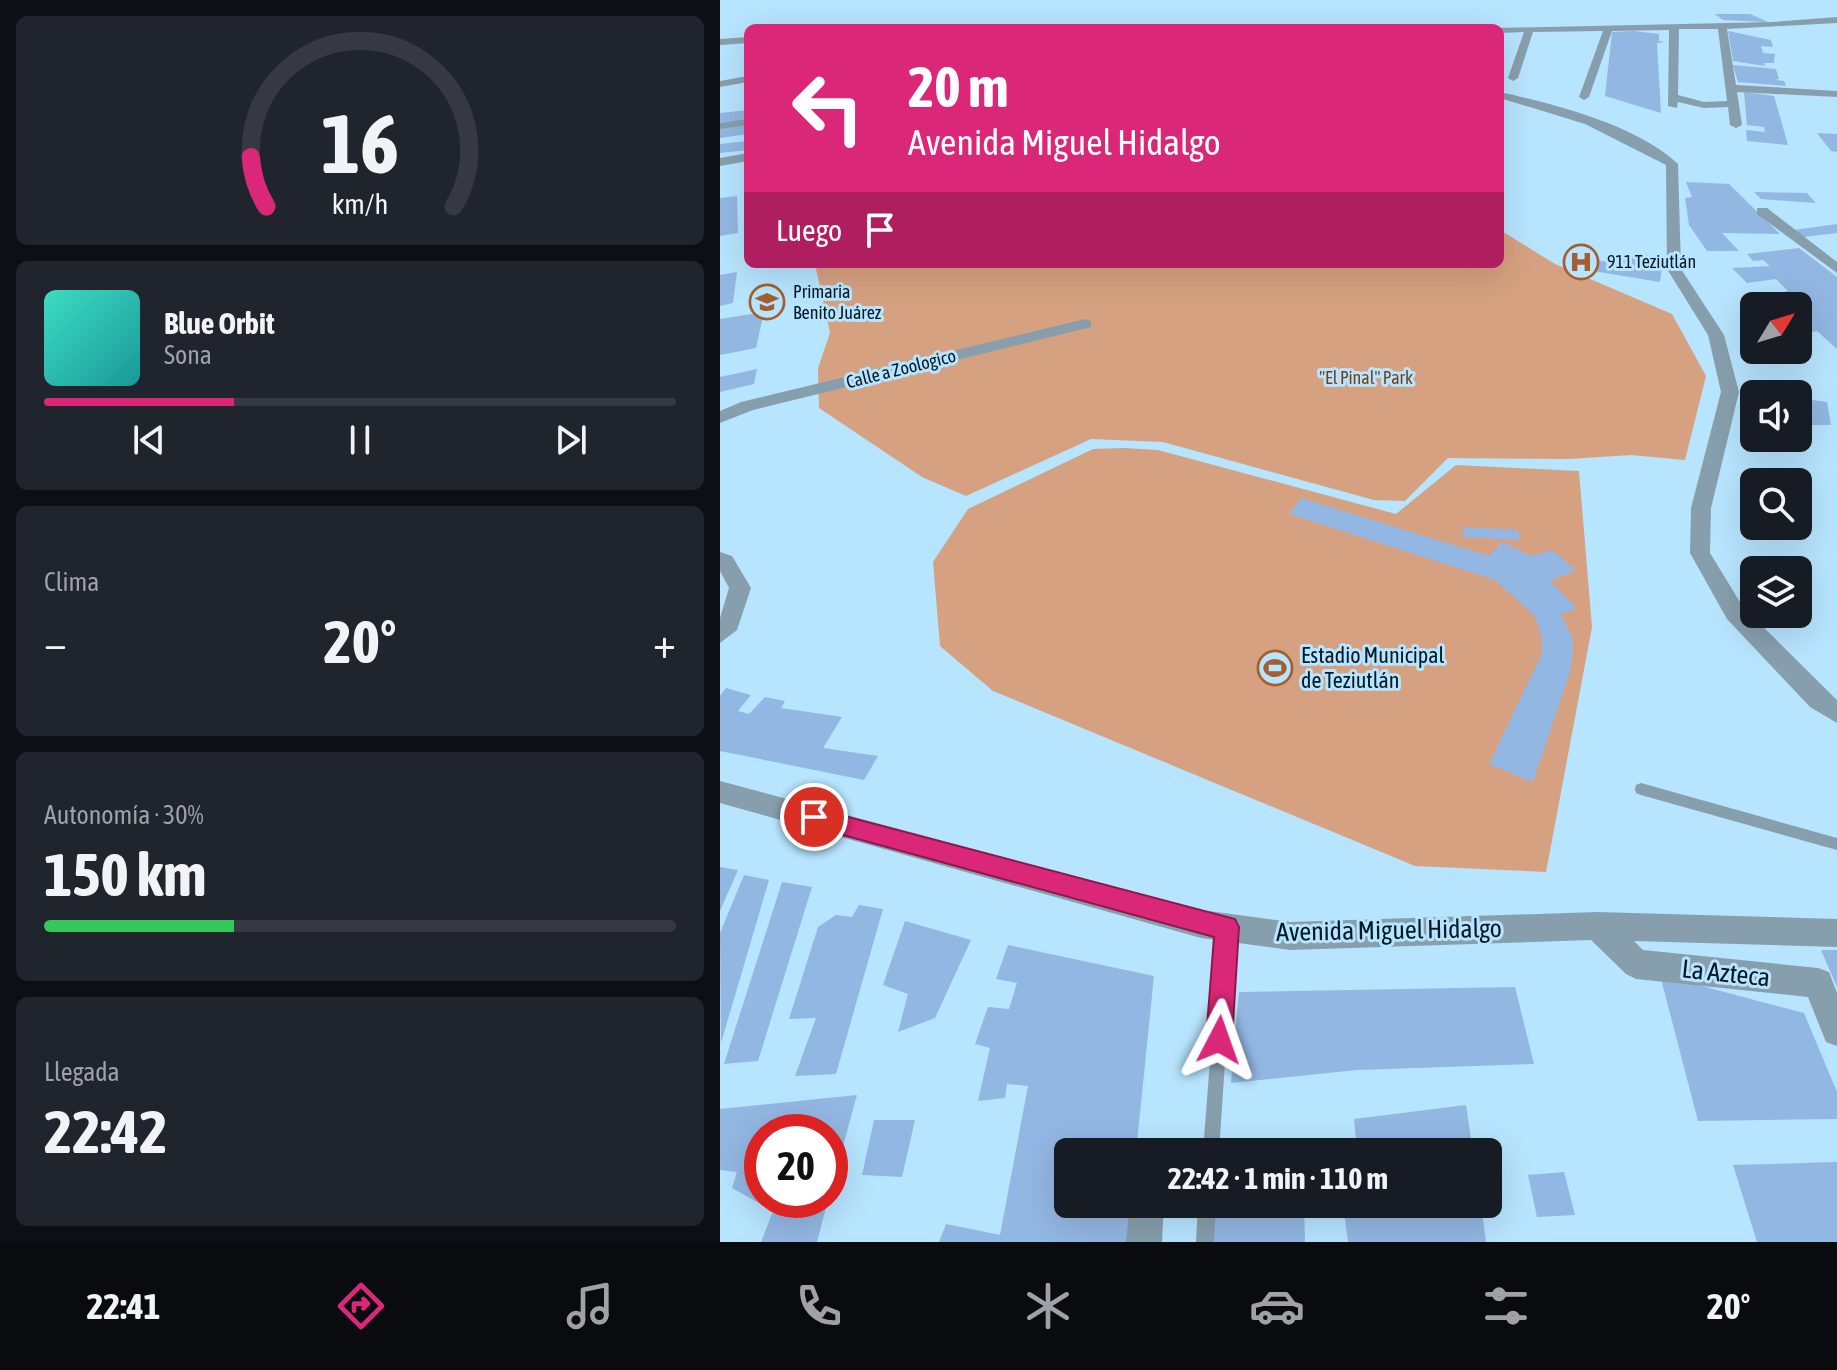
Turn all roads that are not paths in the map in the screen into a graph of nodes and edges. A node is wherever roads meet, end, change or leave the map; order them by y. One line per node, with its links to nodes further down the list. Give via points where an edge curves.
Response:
1 (1837, 20): 2 (street)
2 (1722, 26): 4 (street); 12 (street)
3 (1609, 27): 4 (street); 5 (street); 16 (street)
4 (1674, 27): 18 (street, via 1674,101)
5 (1530, 28): 6 (street); 9 (street, via 1514,57)
6 (1504, 30)
7 (744, 40): 8 (street)
8 (720, 42)
9 (1513, 78)
10 (744, 80): 11 (street)
11 (720, 84)
12 (1730, 88): 13 (street); 18 (street)
13 (1817, 93): 14 (street); 17 (street)
14 (1837, 94)
15 (1504, 96): 30 (street, via 1543,103 1617,133 1672,164 1674,269 1716,335 1730,392 1701,508 1700,553 1735,613 1818,700)
16 (1584, 97)
17 (1827, 103)
18 (1732, 104): 20 (street)
19 (744, 123): 21 (street)
20 (1736, 125)
21 (720, 126)
22 (744, 158): 23 (street)
23 (720, 162)
24 (1762, 211): 25 (street)
25 (1837, 269)
26 (1085, 324): 27 (street, Calle a Zoologico, via 747,406)
27 (720, 418)
28 (720, 559): 29 (street, via 740,588 729,624)
29 (720, 634)
30 (1837, 713)
31 (1641, 789): 33 (lane)
32 (722, 796): 35 (street, Avenida Miguel Hidalgo)
33 (1837, 844)
34 (1597, 926): 35 (street, Avenida Miguel Hidalgo, via 1290,936); 36 (street, Avenida Miguel Hidalgo); 37 (street, La Azteca, via 1636,964 1818,983)
35 (1227, 927): 38 (lane)
36 (1837, 933)
37 (1837, 1031)
38 (1212, 1138)
39 (1146, 1218): 41 (street)
40 (1206, 1218): 42 (lane)
41 (1144, 1242)
42 (1205, 1242)

